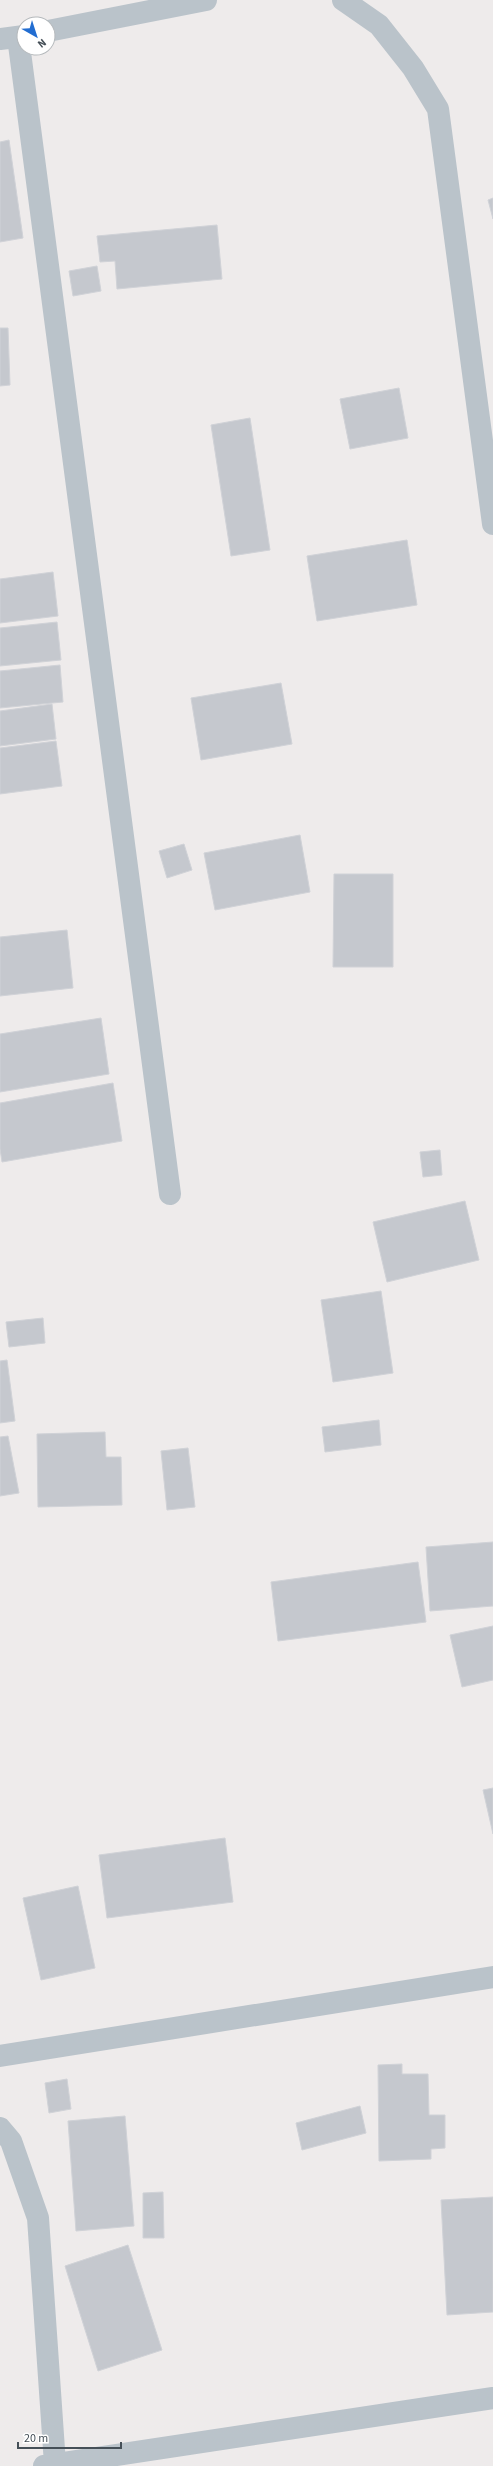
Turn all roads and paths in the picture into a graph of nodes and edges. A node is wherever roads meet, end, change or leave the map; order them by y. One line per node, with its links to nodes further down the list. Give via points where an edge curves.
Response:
1 (206, 0): 3 (street)
2 (343, 0): 5 (street, via 379,25 413,68 438,109)
3 (56, 29)
4 (14, 38): 6 (street)
5 (493, 524)
6 (170, 1194)
7 (493, 1977): 8 (street)
8 (0, 2056)
9 (0, 2128): 11 (street, via 12,2141 38,2218)
10 (493, 2398): 11 (street)
11 (49, 2465)

